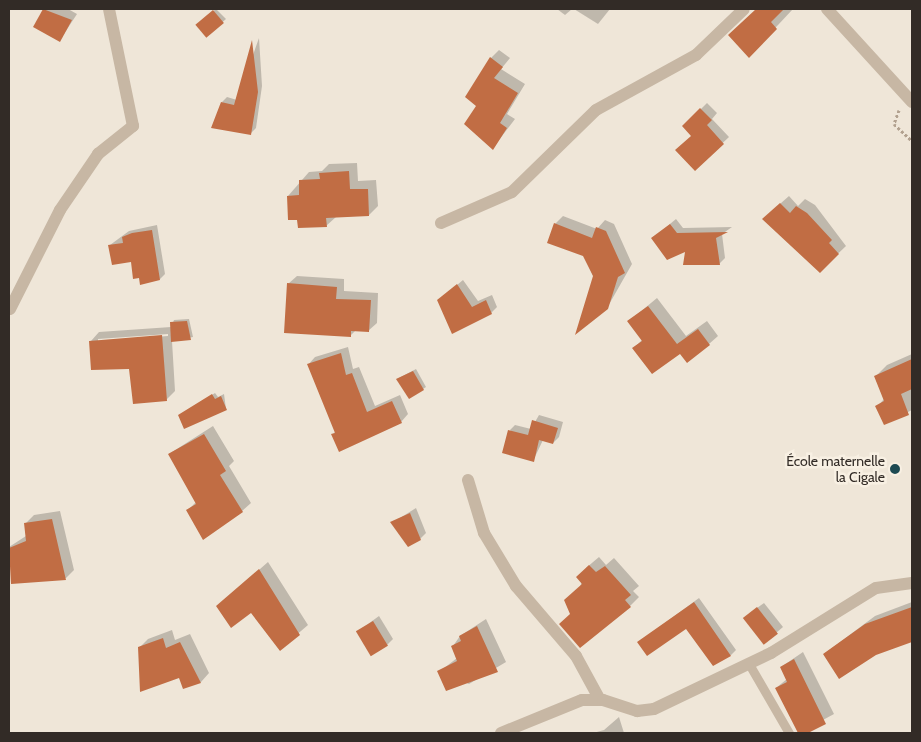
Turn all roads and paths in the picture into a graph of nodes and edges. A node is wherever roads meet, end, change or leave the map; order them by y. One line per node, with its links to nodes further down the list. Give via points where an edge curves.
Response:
1 (109, 9): 7 (street, via 133,126 98,154 60,210)
2 (744, 9): 6 (street, via 696,55 596,110 512,192)
3 (827, 9): 4 (street)
4 (908, 98): 5 (path, via 894,124)
5 (912, 141)
6 (441, 223)
7 (10, 309)
8 (468, 480): 11 (street, via 489,541 516,586 576,656)
9 (912, 583): 10 (street, via 876,588)
10 (749, 664): 11 (street, via 654,709 621,709); 13 (lane)
11 (600, 700): 12 (street, via 582,700)
12 (501, 733)
13 (789, 733)

